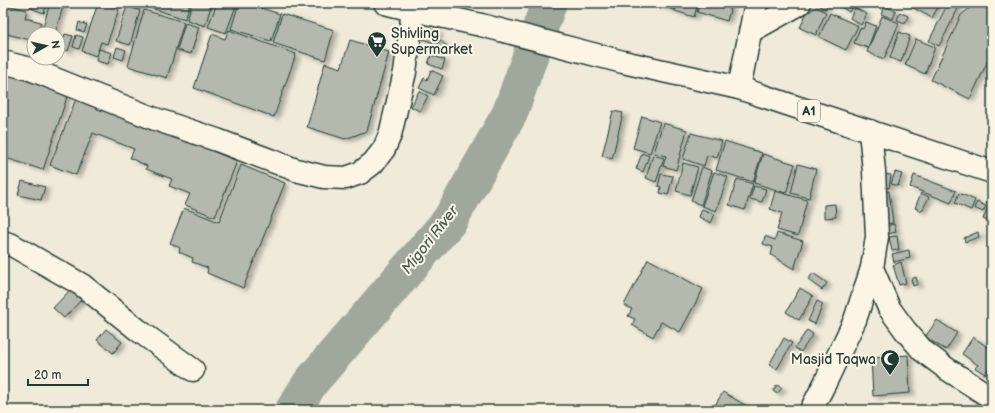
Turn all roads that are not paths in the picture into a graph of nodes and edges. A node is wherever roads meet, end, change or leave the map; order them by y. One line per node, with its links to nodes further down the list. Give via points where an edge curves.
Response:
1 (385, 3): 4 (main road, A1)
2 (756, 3): 5 (main road)
3 (800, 3): 5 (main road)
4 (415, 7): 6 (main road, via 405,72 390,135 384,149 373,163 360,173 346,178 324,177 296,170 155,119 30,69); 7 (main road, A1, via 623,62)
5 (751, 31): 7 (main road)
6 (3, 62)
7 (739, 88): 8 (main road, A1)
8 (870, 131): 9 (main road, A1); 11 (main road, via 877,237)
9 (992, 172)
10 (3, 242): 12 (main road, via 12,244 82,285)
11 (872, 268): 13 (main road, via 889,308 923,351); 14 (main road, via 855,320)
12 (193, 370)
13 (992, 398)
14 (811, 410)

